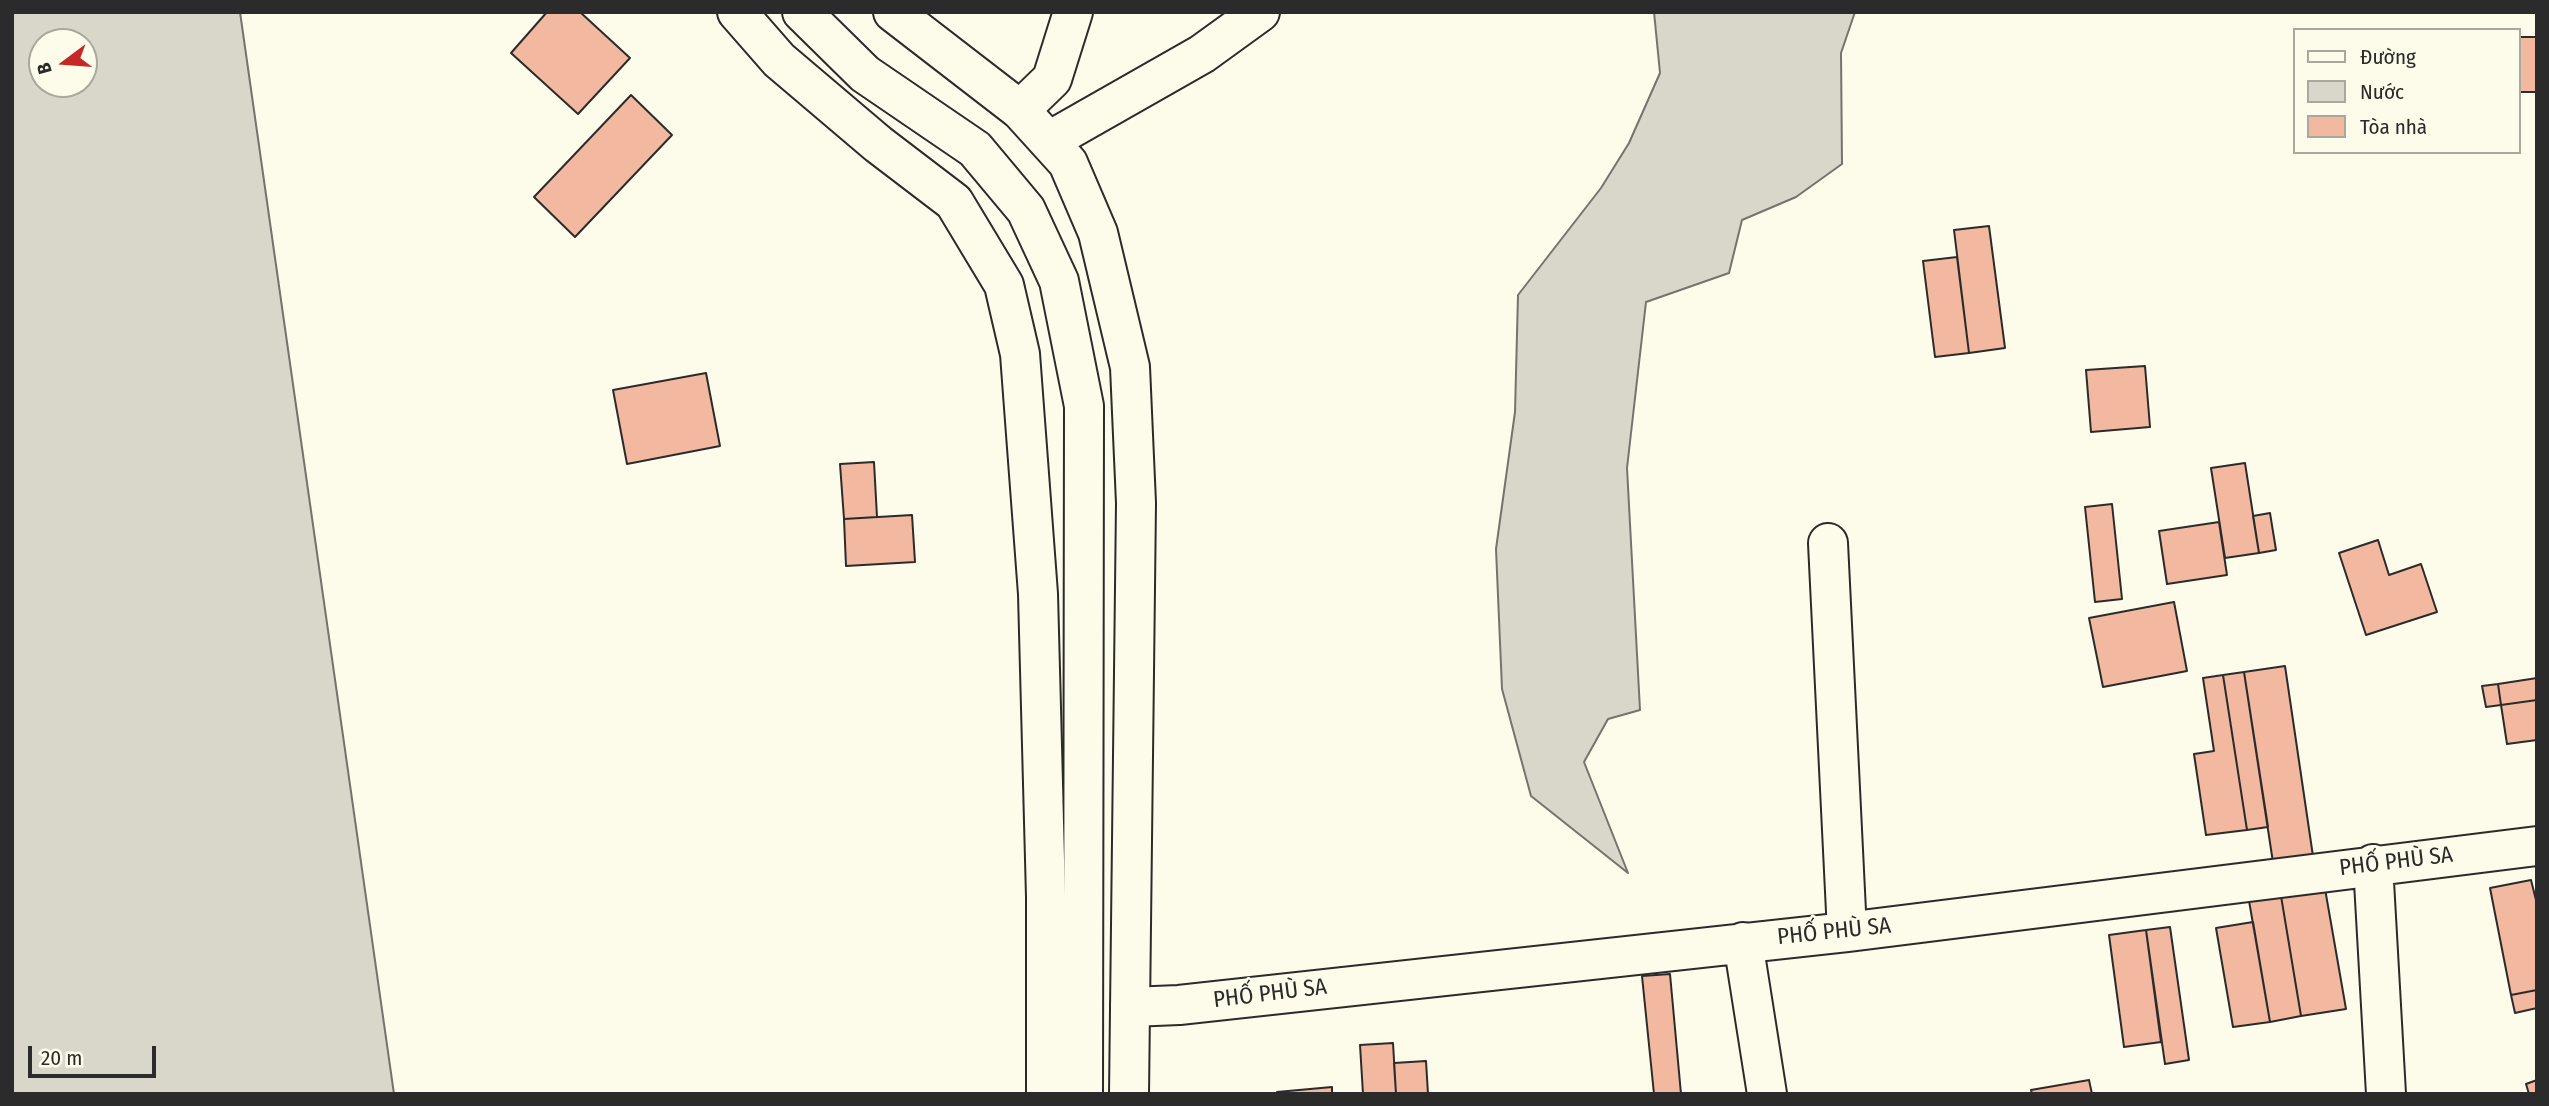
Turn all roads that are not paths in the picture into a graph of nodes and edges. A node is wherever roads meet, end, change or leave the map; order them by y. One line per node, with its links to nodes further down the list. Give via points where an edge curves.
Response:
1 (737, 12): 14 (street, via 779,61 954,202 1004,285 1020,354 1038,594)
2 (802, 12): 15 (street, via 865,74 975,149 1026,210 1059,281 1084,406)
3 (893, 12): 6 (street)
4 (1073, 12): 6 (street, via 1052,79)
5 (1260, 12): 7 (street, via 1202,54)
6 (1020, 110): 7 (street)
7 (1049, 141): 13 (street, via 1068,163 1098,233 1130,367 1136,503)
8 (1828, 543): 11 (street)
9 (2537, 846): 10 (street, PHỐ PHÙ SA)
10 (2373, 864): 11 (street, PHỐ PHÙ SA); 18 (street)
11 (1847, 932): 12 (street, PHỐ PHÙ SA)
12 (1743, 942): 13 (street, PHỐ PHÙ SA); 17 (street)
13 (1130, 1007): 16 (street)
14 (1046, 1094)
15 (1083, 1094)
16 (1129, 1094)
17 (1767, 1094)
18 (2386, 1094)

